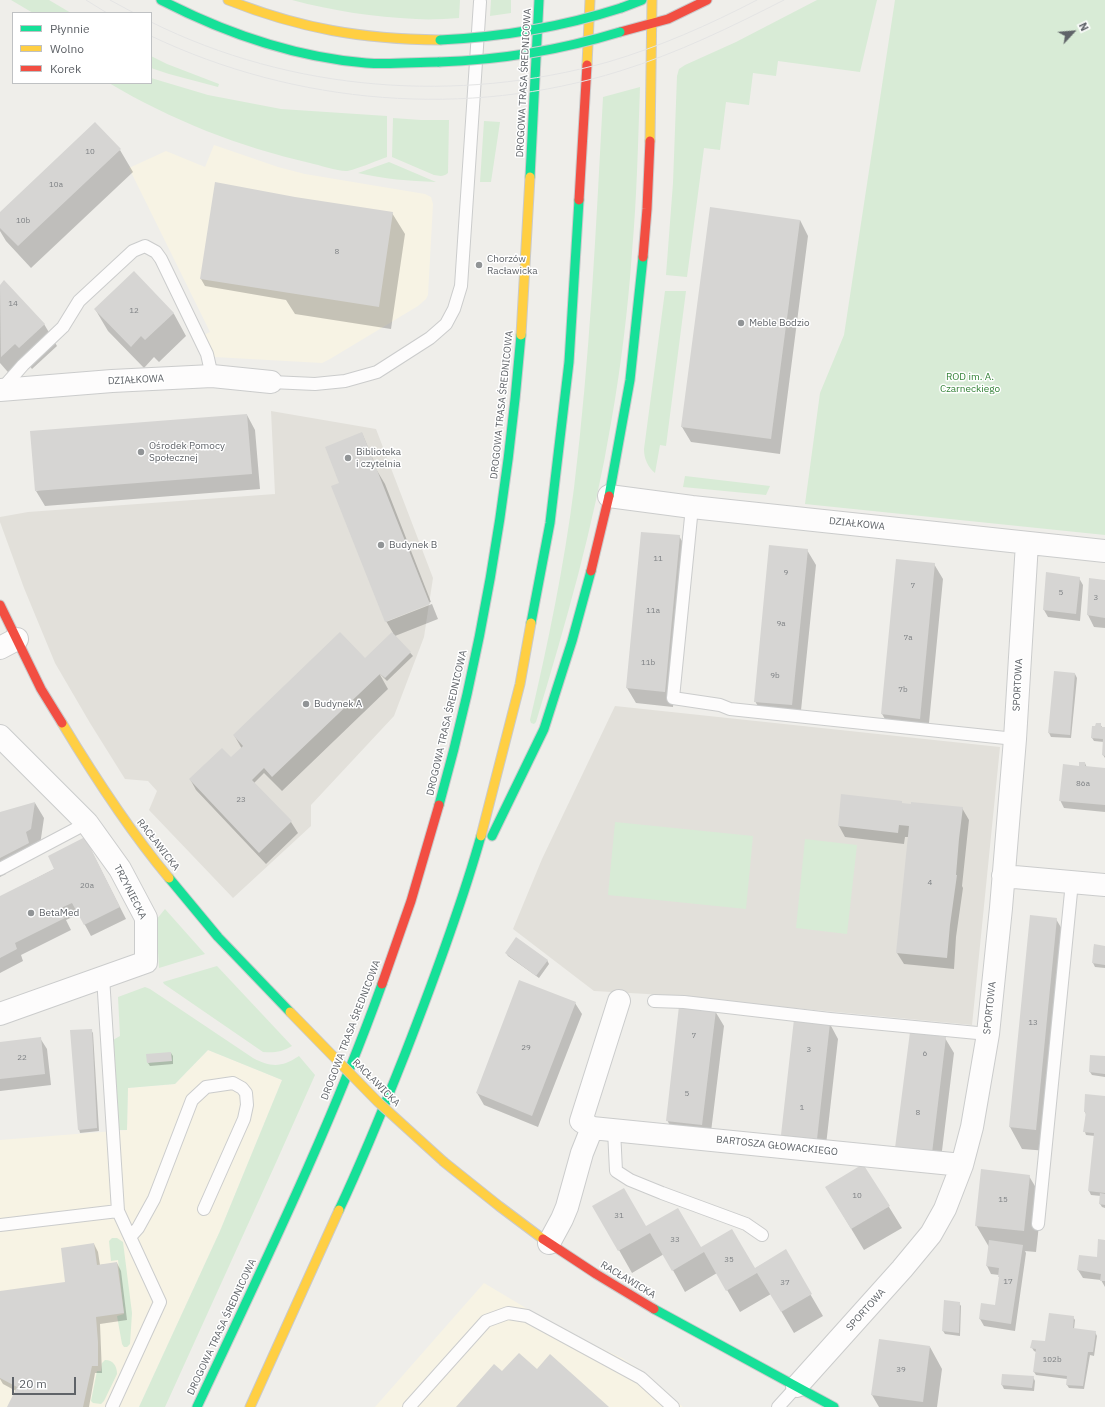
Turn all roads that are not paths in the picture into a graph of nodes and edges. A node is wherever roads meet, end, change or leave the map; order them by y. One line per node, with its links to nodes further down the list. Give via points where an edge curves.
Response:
1 (161, 0): 9 (main road, bridge, via 188,15 235,34 315,56 371,63 439,62 536,53)
2 (228, 0): 5 (main road, bridge, via 269,16 321,30 378,38 440,40 528,32 585,19)
3 (539, 0): 11 (main road, DROGOWA TRASA ŚREDNICOWA)
4 (590, 0): 27 (main road, via 569,362 550,523 520,684)
5 (642, 0)
6 (652, 0): 9 (main road)
7 (707, 0): 9 (main road, via 668,19)
8 (480, 1): 13 (lane, via 461,286 446,324 430,338 376,372 346,381 315,384)
9 (653, 23): 15 (main road, via 647,209 639,298 630,380)
10 (529, 24): 11 (main road)
11 (536, 70): 46 (main road, DROGOWA TRASA ŚREDNICOWA, via 519,357 500,517 480,631 454,748 401,930 351,1064 294,1197)
12 (212, 376): 13 (street, DZIAŁKOWA); 14 (street, DZIAŁKOWA); 14 (lane, via 207,354 161,260 156,252 145,246 133,251 79,301 63,327)
13 (271, 382)
14 (0, 390)
15 (609, 496): 16 (street, DZIAŁKOWA); 27 (main road, via 572,641 544,730)
16 (692, 507): 17 (street, DZIAŁKOWA); 22 (lane, via 673,698 720,705 730,709)
17 (1027, 542): 18 (street, DZIAŁKOWA); 22 (street, SPORTOWA)
18 (1105, 551)
19 (0, 604): 20 (main road, RACŁAWICKA)
20 (8, 644): 43 (main road, RACŁAWICKA, bridge, via 41,689 120,814 218,937 378,1102 487,1198)
21 (0, 736): 23 (street, TRZYNIECKA)
22 (1015, 739): 25 (street, SPORTOWA)
23 (87, 823): 24 (lane); 29 (street, TRZYNIECKA, via 120,869 146,918 146,962)
24 (0, 869)
25 (1003, 876): 26 (street); 33 (street, SPORTOWA)
26 (1072, 882): 28 (street); 39 (lane)
27 (467, 885): 47 (main road, via 423,1008 368,1147)
28 (1105, 885)
29 (103, 977): 32 (street, TRZYNIECKA); 38 (lane)
30 (619, 1001): 34 (street, via 581,1121)
31 (654, 1001): 33 (lane)
32 (0, 1014)
33 (988, 1034): 36 (street, SPORTOWA, via 972,1127)
34 (592, 1128): 35 (street, BARTOSZA GŁOWACKIEGO); 43 (street, via 567,1207)
35 (614, 1130): 36 (street, BARTOSZA GŁOWACKIEGO); 41 (lane, via 616,1171 630,1180 746,1224)
36 (962, 1165): 44 (street, SPORTOWA, via 945,1209 931,1234)
37 (204, 1209): 42 (lane, via 244,1119 246,1093 233,1083 206,1087 192,1100 154,1199)
38 (118, 1211): 40 (lane); 42 (lane)
39 (1038, 1224)
40 (0, 1225)
41 (762, 1235)
42 (130, 1237): 45 (lane, via 160,1302)
43 (549, 1243): 44 (main road, RACŁAWICKA, via 663,1314)
44 (796, 1386): 50 (lane, SPORTOWA); 51 (main road, RACŁAWICKA)
45 (112, 1407)
46 (197, 1407)
47 (250, 1407)
48 (409, 1407): 49 (lane, via 486,1321 508,1313 527,1316 641,1378)
49 (673, 1407)
50 (778, 1407)
51 (834, 1407)

